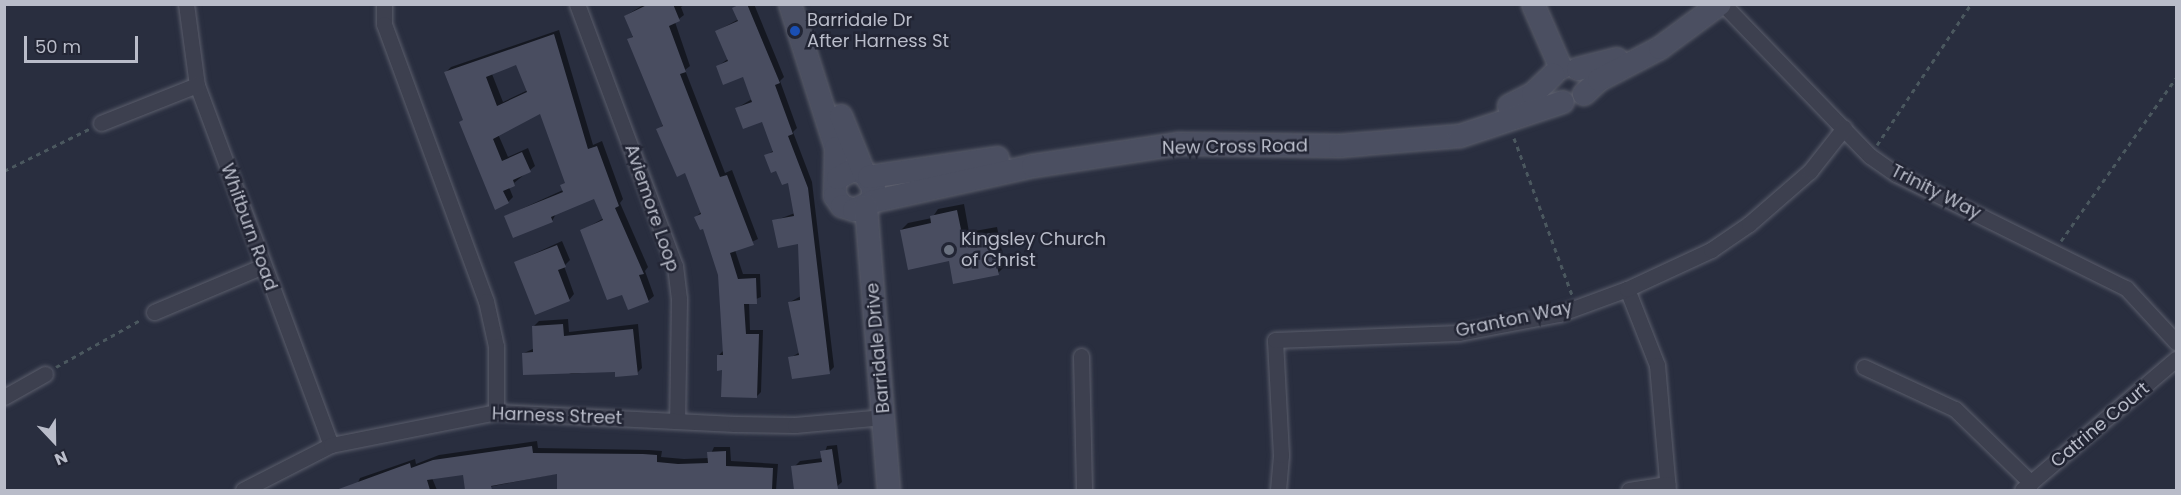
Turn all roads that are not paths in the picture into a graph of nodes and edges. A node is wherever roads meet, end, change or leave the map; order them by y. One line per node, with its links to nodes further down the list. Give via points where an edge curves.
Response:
1 (186, 4): 10 (street, Whitburn Road)
2 (384, 4): 26 (street, via 384,24 486,301 496,346)
3 (577, 4): 28 (street, Aviemore Loop, via 675,266 679,299)
4 (790, 4): 15 (street, via 837,148)
5 (802, 4): 14 (street)
6 (1533, 4): 9 (street)
7 (1699, 4): 9 (street, New Cross Road, via 1638,49 1591,68)
8 (1721, 4): 11 (street, New Cross Road, via 1660,48); 13 (street, Trinity Way)
9 (1564, 71): 11 (street, via 1585,78); 11 (street, via 1551,91); 14 (street, New Cross Road, via 1513,104 1457,122 1339,133 1178,131)
10 (196, 85): 12 (street); 17 (street, Whitburn Road)
11 (1573, 98): 16 (street, New Cross Road, via 1460,136 1398,144 1179,144 1033,166)
12 (101, 123)
13 (1844, 128): 18 (street, Granton Way, via 1810,171 1749,224 1711,250); 20 (street, Trinity Way, via 1870,156 1896,174 2126,288)
14 (867, 175): 15 (street, via 853,170); 16 (street, via 874,189)
15 (838, 178): 16 (street, via 835,196)
16 (861, 206): 27 (street, Barridale Drive)
17 (263, 266): 19 (street); 29 (street, Whitburn Road)
18 (1627, 289): 30 (street, via 1657,364); 36 (street, Granton Way, via 1559,314 1459,333 1275,340 1281,455)
19 (154, 312)
20 (2176, 342)
21 (1081, 356): 35 (street)
22 (2176, 359): 31 (street, Catrine Court)
23 (1864, 367): 31 (street, via 1955,409)
24 (45, 374): 25 (street)
25 (4, 397)
26 (496, 411): 28 (street, Harness Street); 29 (street, Harness Street)
27 (877, 418): 28 (street, Harness Street, via 795,425); 33 (street, Barridale Drive); 34 (street, Barridale Drive)
28 (677, 421)
29 (331, 445): 32 (street, Harness Street)
30 (1668, 487): 37 (street)
31 (2026, 487)
32 (243, 490)
33 (876, 490)
34 (889, 490)
35 (1084, 490)
36 (1278, 490)
37 (1629, 490)

